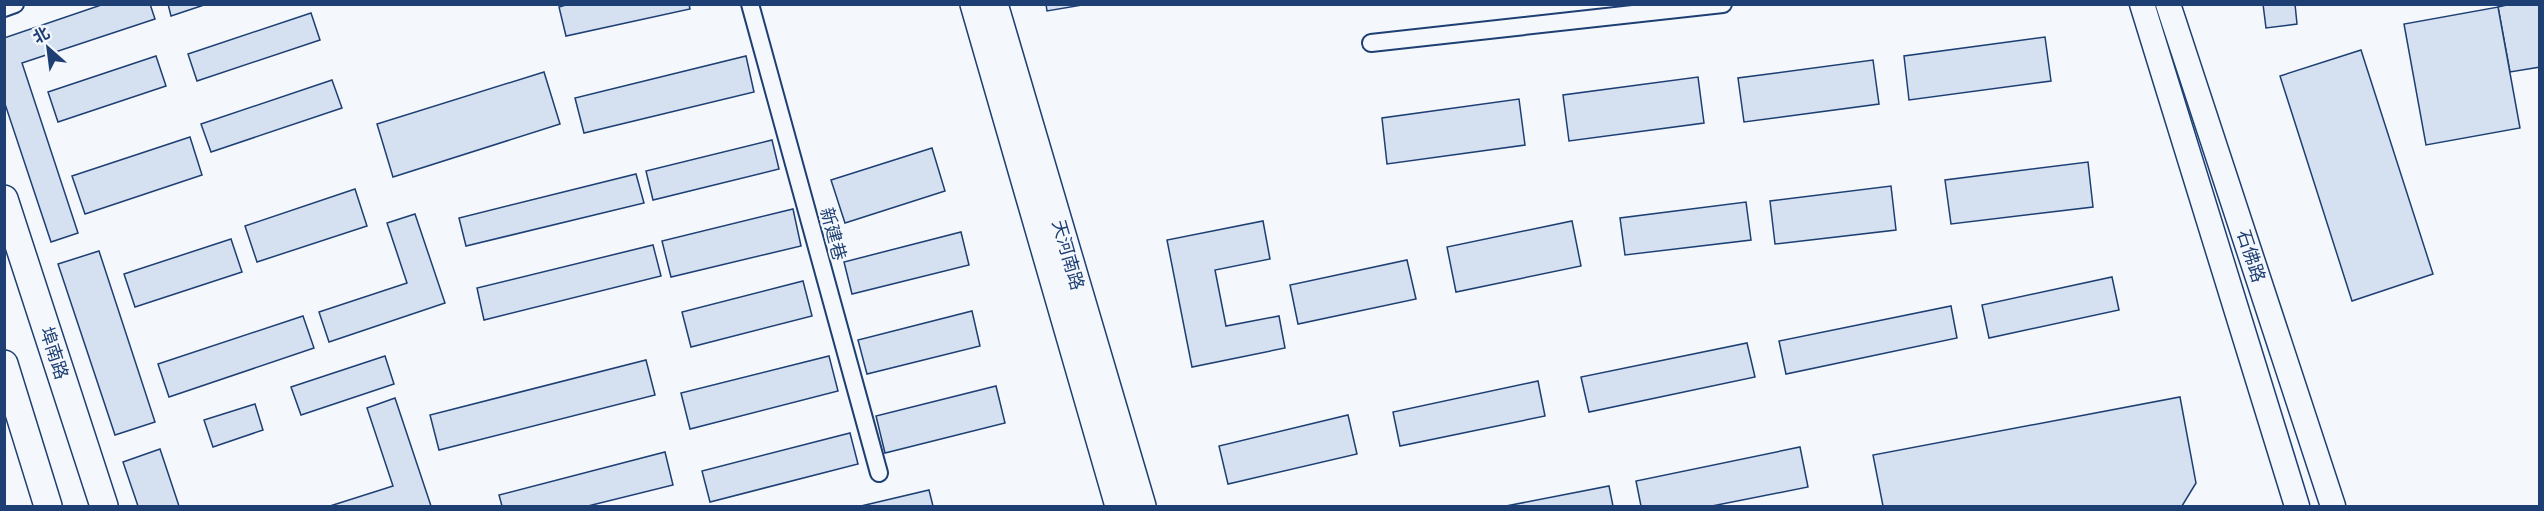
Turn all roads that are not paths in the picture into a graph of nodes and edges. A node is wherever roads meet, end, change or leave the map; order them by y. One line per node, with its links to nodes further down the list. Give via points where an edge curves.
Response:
1 (15, 4): 8 (street)
2 (750, 4): 12 (street, 新建巷)
3 (974, 4): 15 (main road, 天河南路)
4 (994, 4): 16 (main road, 天河南路)
5 (1723, 4): 9 (street)
6 (2142, 4): 17 (street, 石佛路)
7 (2168, 4): 18 (street, 石佛路)
8 (4, 8)
9 (1371, 43)
10 (4, 199): 14 (main road, 埠南路)
11 (4, 364): 13 (main road)
12 (879, 473)
13 (48, 507)
14 (104, 507)
15 (1119, 507)
16 (1142, 507)
17 (2297, 507)
18 (2333, 507)

